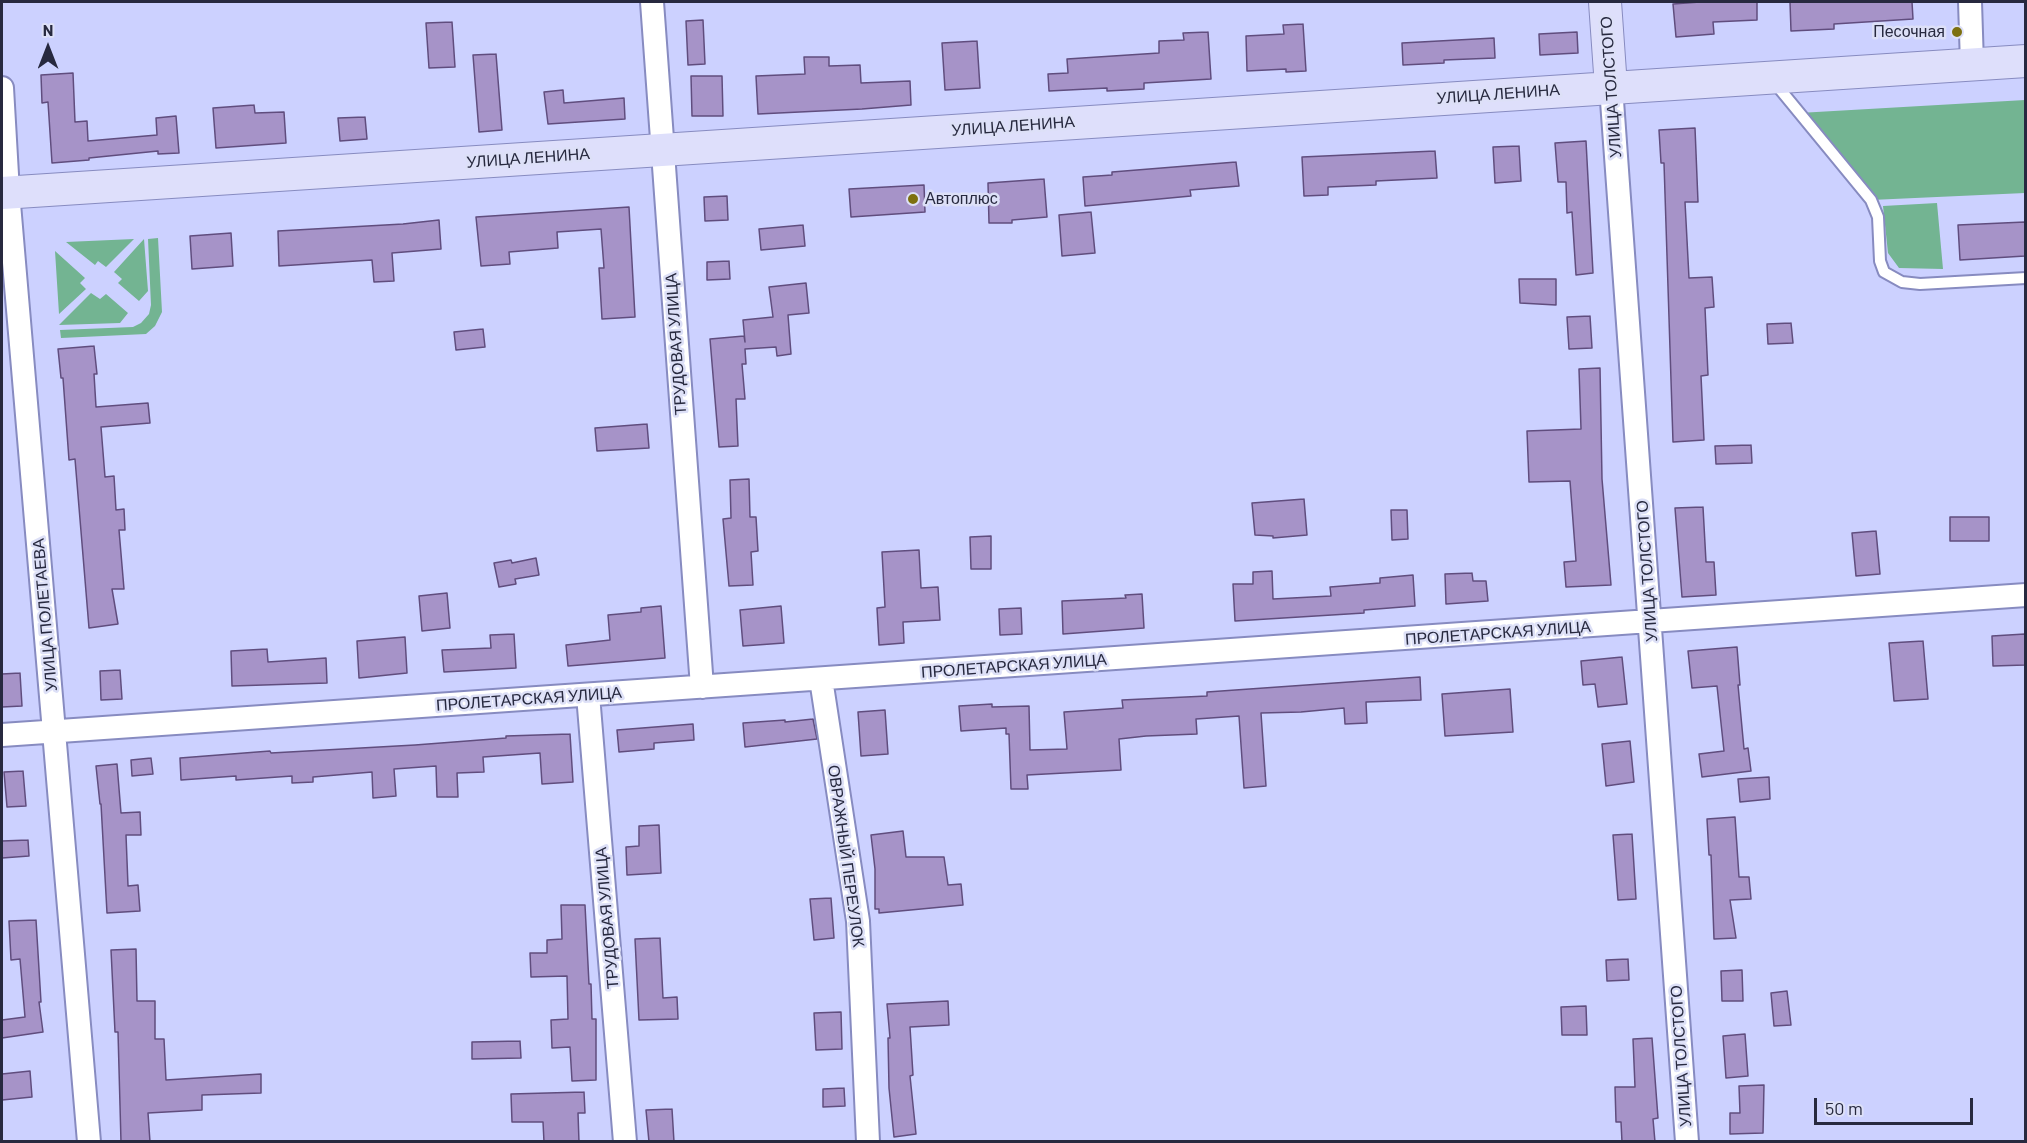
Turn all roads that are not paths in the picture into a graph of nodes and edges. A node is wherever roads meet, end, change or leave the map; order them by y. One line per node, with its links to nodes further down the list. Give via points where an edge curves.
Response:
1 (652, 2): 9 (street, ТРУДОВАЯ УЛИЦА)
2 (1605, 2): 7 (street, УЛИЦА ТОЛСТОГО)
3 (1970, 2): 5 (street)
4 (2025, 61): 5 (street, УЛИЦА ЛЕНИНА)
5 (1972, 64): 6 (street, УЛИЦА ЛЕНИНА)
6 (1770, 77): 7 (street, УЛИЦА ЛЕНИНА); 11 (lane, via 1871,200 1878,217 1884,272 1902,282 1920,284)
7 (1611, 87): 9 (street, УЛИЦА ЛЕНИНА); 13 (street, УЛИЦА ТОЛСТОГО)
8 (2, 88): 10 (street, УЛИЦА ПОЛЕТАЕВА)
9 (662, 149): 10 (street, УЛИЦА ЛЕНИНА); 15 (street, ТРУДОВАЯ УЛИЦА)
10 (5, 193): 17 (street, УЛИЦА ПОЛЕТАЕВА)
11 (2025, 278)
12 (2025, 596): 13 (street, ПРОЛЕТАРСКАЯ УЛИЦА)
13 (1650, 622): 14 (street, ПРОЛЕТАРСКАЯ УЛИЦА); 22 (street, УЛИЦА ТОЛСТОГО)
14 (822, 679): 15 (street, ПРОЛЕТАРСКАЯ УЛИЦА); 21 (street, ОВРАЖНЫЙ ПЕРЕУЛОК, via 858,921)
15 (702, 687): 16 (street, ПРОЛЕТАРСКАЯ УЛИЦА)
16 (588, 695): 17 (street, ПРОЛЕТАРСКАЯ УЛИЦА); 20 (street, ТРУДОВАЯ УЛИЦА)
17 (55, 732): 18 (street, ПРОЛЕТАРСКАЯ УЛИЦА); 19 (street, УЛИЦА ПОЛЕТАЕВА)
18 (2, 735)
19 (89, 1142)
20 (625, 1142)
21 (868, 1142)
22 (1687, 1142)

